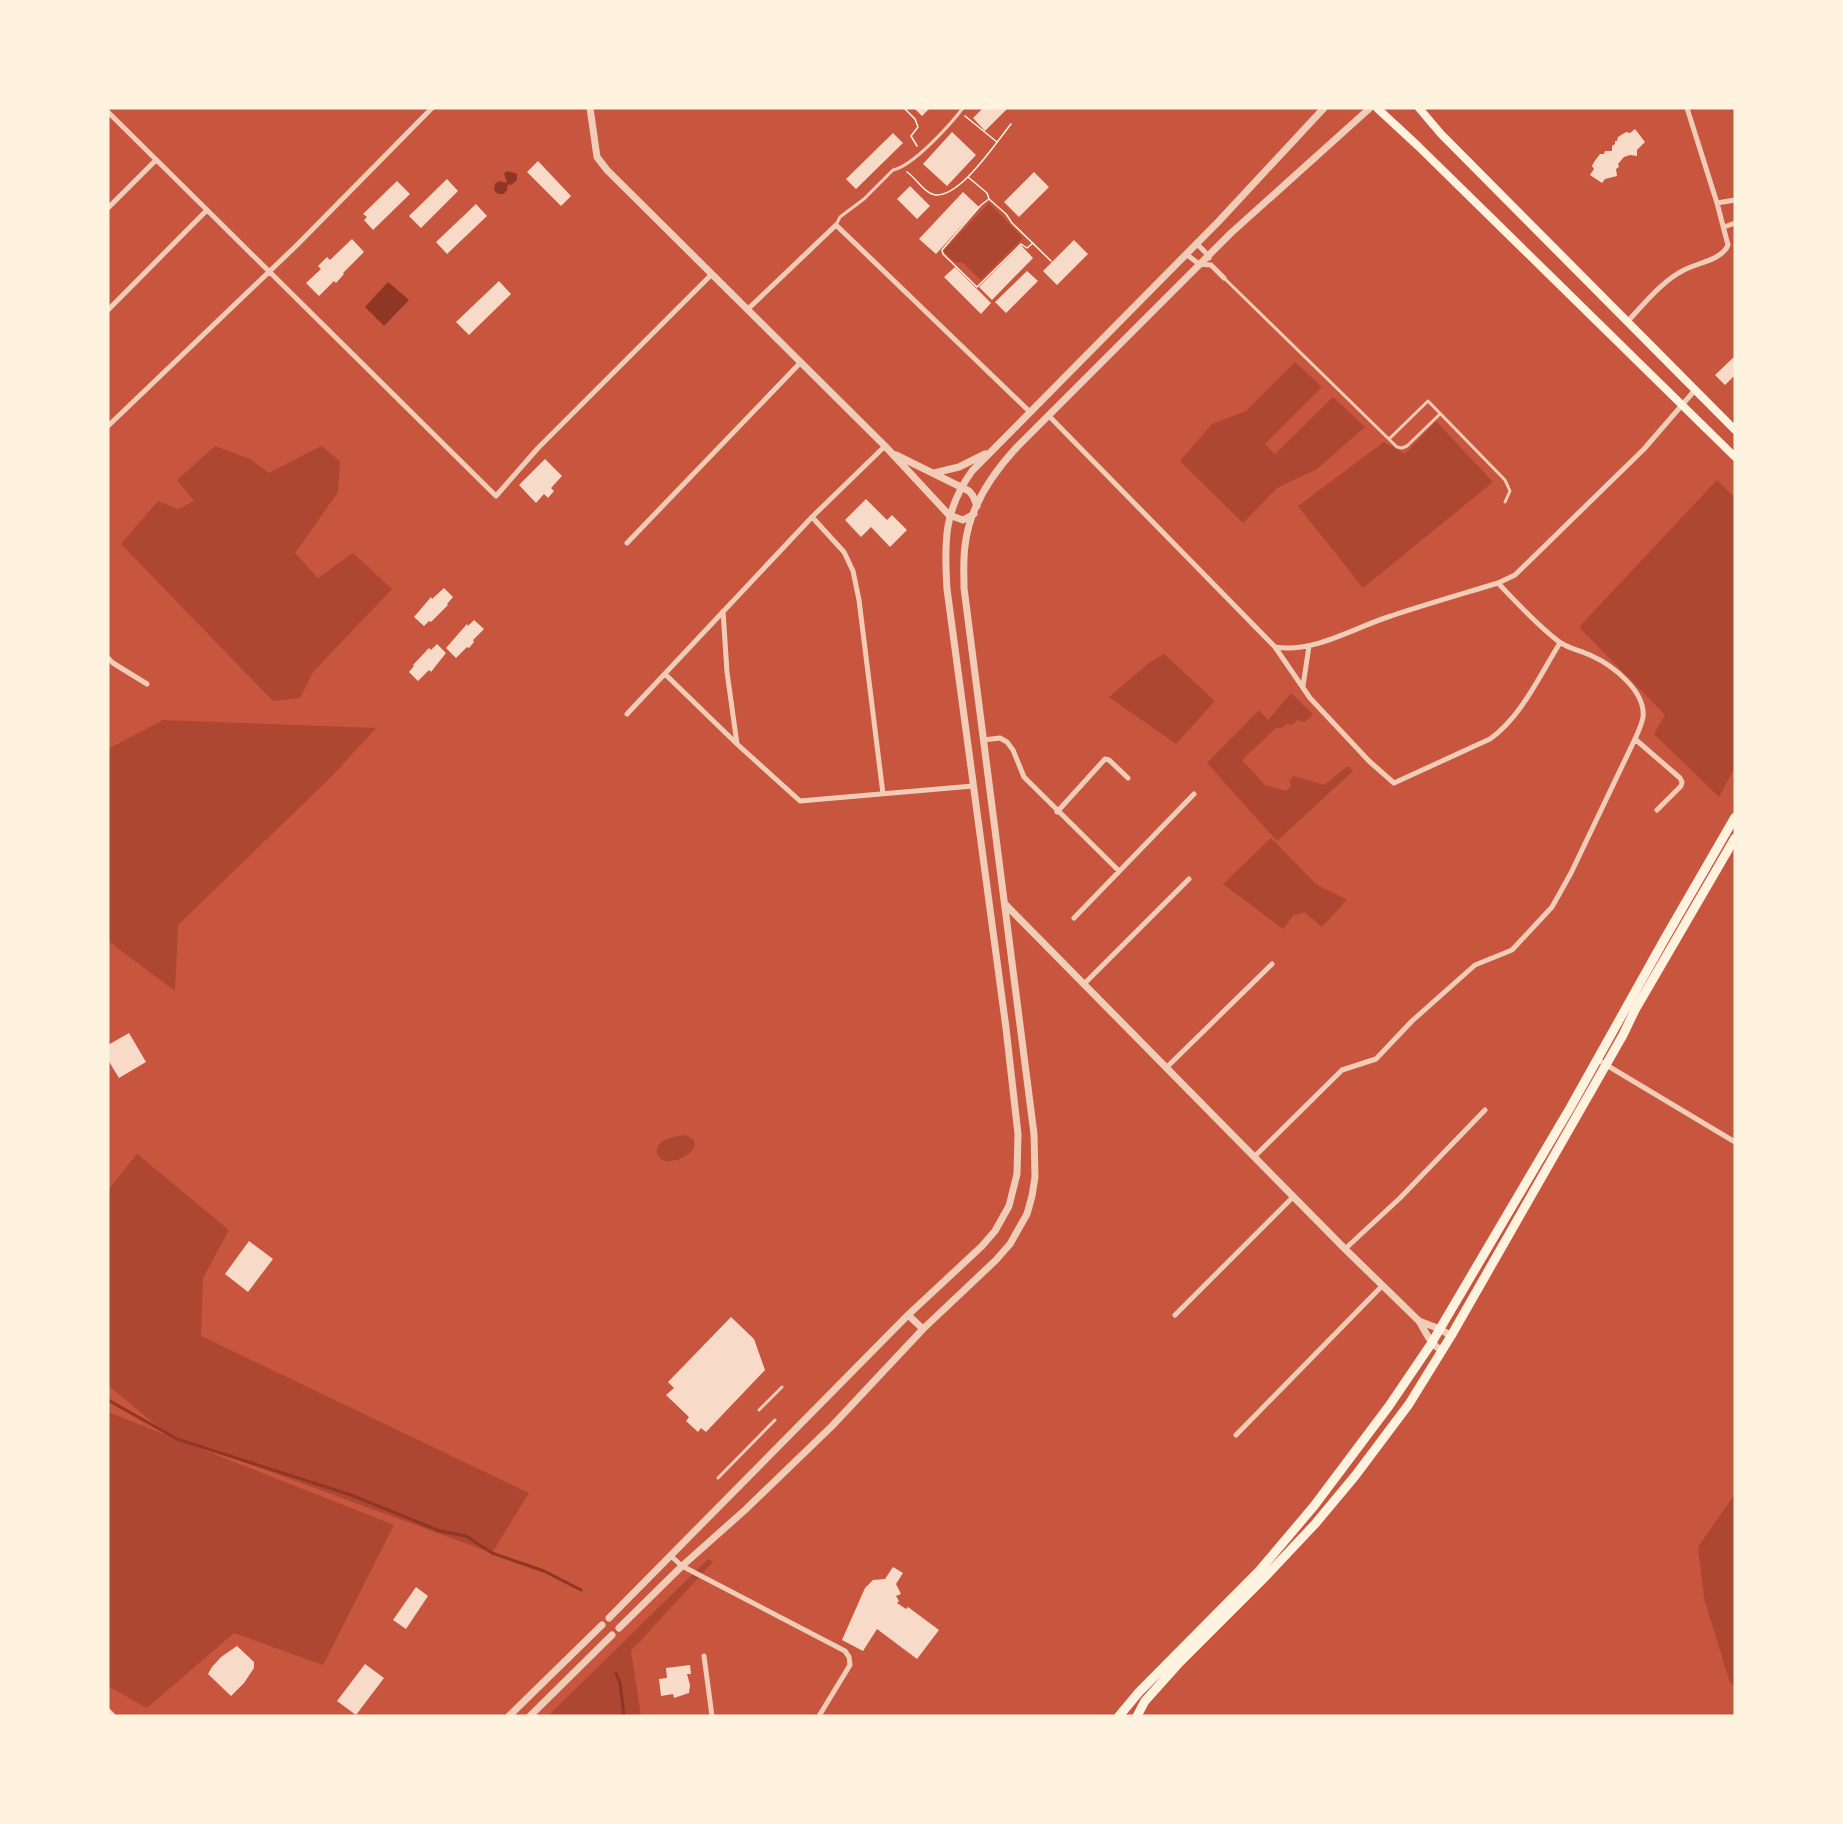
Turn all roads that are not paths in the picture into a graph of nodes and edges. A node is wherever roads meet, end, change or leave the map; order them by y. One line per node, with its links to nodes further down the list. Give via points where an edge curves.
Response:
1 (432, 108): 23 (street)
2 (590, 108): 24 (street, via 597,157)
3 (963, 108): 16 (lane, via 922,151 893,170)
4 (1324, 108): 18 (street)
5 (1370, 108): 20 (street)
6 (1377, 108): 31 (main road)
7 (1419, 108): 28 (main road)
8 (1687, 108): 12 (street)
9 (108, 112): 10 (street)
10 (156, 160): 13 (street); 14 (street)
11 (1735, 200): 12 (street)
12 (1717, 203): 17 (street)
13 (108, 208)
14 (206, 211): 23 (street); 27 (street)
15 (1735, 223): 17 (street)
16 (836, 225): 26 (street); 32 (street)
17 (1724, 227): 28 (street, via 1726,251 1681,271)
18 (1196, 243): 19 (street); 20 (street)
19 (1186, 254): 21 (street); 32 (street)
20 (1208, 255): 21 (street); 22 (street)
21 (1199, 264): 22 (street); 34 (street)
22 (1211, 266): 25 (street)
23 (268, 272): 24 (street, via 496,496 538,448); 35 (street)
24 (712, 273): 26 (street)
25 (1224, 278): 37 (lane)
26 (748, 309): 29 (street)
27 (108, 310)
28 (1627, 322): 30 (main road)
29 (801, 362): 38 (street); 49 (street)
30 (1695, 390): 31 (street); 36 (main road)
31 (1681, 406): 41 (main road); 50 (street, via 1648,445 1515,575)
32 (1030, 411): 39 (street)
33 (1440, 414): 37 (lane, via 1404,447 1397,447); 37 (lane, via 1428,401); 44 (lane, via 1505,480 1510,491)
34 (1048, 415): 45 (street, via 1005,460); 54 (street)
35 (108, 426)
36 (1735, 430)
37 (1389, 439)
38 (885, 446): 40 (street); 48 (street)
39 (990, 451): 42 (street, via 951,470); 43 (street)
40 (891, 452): 42 (street); 47 (street)
41 (1735, 457)
42 (934, 473): 43 (street)
43 (961, 487): 45 (street, via 971,493); 47 (street)
44 (1504, 502)
45 (976, 506): 46 (street)
46 (974, 514): 47 (street, via 963,520); 61 (street, via 967,530 964,588)
47 (949, 515): 64 (street, via 947,589)
48 (812, 516): 51 (street); 65 (street, via 844,552 853,571)
49 (627, 543)
50 (1498, 582): 52 (street); 53 (street)
51 (723, 611): 56 (street); 62 (street)
52 (1560, 643): 58 (street, via 1504,729 1394,783); 60 (street, via 1605,663 1635,691 1643,717)
53 (1309, 646): 54 (street); 58 (street)
54 (1275, 647): 58 (street)
55 (108, 658): 57 (street)
56 (665, 674): 59 (street); 62 (street)
57 (147, 684)
58 (1302, 688)
59 (627, 714)
60 (1635, 739): 67 (street, via 1682,782); 82 (street, via 1552,907 1512,950 1480,962 1376,1059 1342,1070)
61 (983, 740): 68 (street, via 1000,738 1007,742 1024,777); 73 (street)
62 (737, 744): 65 (street, via 800,801)
63 (1128, 777): 68 (street, via 1105,759)
64 (973, 786): 65 (street); 74 (street)
65 (883, 794)
66 (1194, 794): 71 (street)
67 (1657, 810)
68 (1057, 812): 71 (street)
69 (1735, 817): 78 (main road, via 1664,940)
70 (1735, 838): 78 (main road)
71 (1119, 871): 75 (street)
72 (1189, 879): 77 (street)
73 (1005, 904): 74 (street); 77 (street); 89 (street, via 1034,1134 1032,1196 1010,1244)
74 (989, 906): 86 (street, via 1018,1134 1014,1192 996,1231)
75 (1074, 918)
76 (1272, 964): 79 (street)
77 (1084, 984): 79 (street)
78 (1602, 1063): 81 (street); 90 (main road); 91 (main road)
79 (1166, 1068): 82 (street)
80 (1485, 1110): 84 (street)
81 (1735, 1142)
82 (1254, 1157): 83 (street)
83 (1294, 1196): 84 (street); 87 (street)
84 (1345, 1249): 85 (street)
85 (1383, 1285): 88 (street); 97 (street)
86 (908, 1315): 89 (street); 99 (street)
87 (1175, 1316)
88 (1419, 1321): 90 (street); 92 (street)
89 (922, 1329): 100 (street, via 832,1426)
90 (1440, 1329): 91 (street); 92 (main road)
91 (1451, 1336): 93 (main road)
92 (1431, 1344): 93 (street); 114 (main road, via 1368,1436 1288,1537)
93 (1442, 1351): 115 (main road, via 1409,1404 1315,1524 1180,1662 1145,1701)
94 (783, 1387): 95 (lane)
95 (759, 1410)
96 (775, 1420): 98 (lane)
97 (1236, 1435)
98 (718, 1478)
99 (671, 1556): 100 (street); 101 (street)
100 (682, 1566): 103 (street); 113 (street, via 845,1651 850,1665)
101 (615, 1612): 102 (street); 103 (street)
102 (609, 1618)
103 (625, 1622): 105 (street)
104 (602, 1626): 107 (street)
105 (619, 1628)
106 (612, 1635): 109 (street)
107 (572, 1655): 109 (street); 110 (street)
108 (704, 1656): 112 (street)
109 (582, 1664): 111 (street)
110 (509, 1716)
111 (530, 1716)
112 (712, 1716)
113 (819, 1716)
114 (1119, 1716)
115 (1137, 1716)

